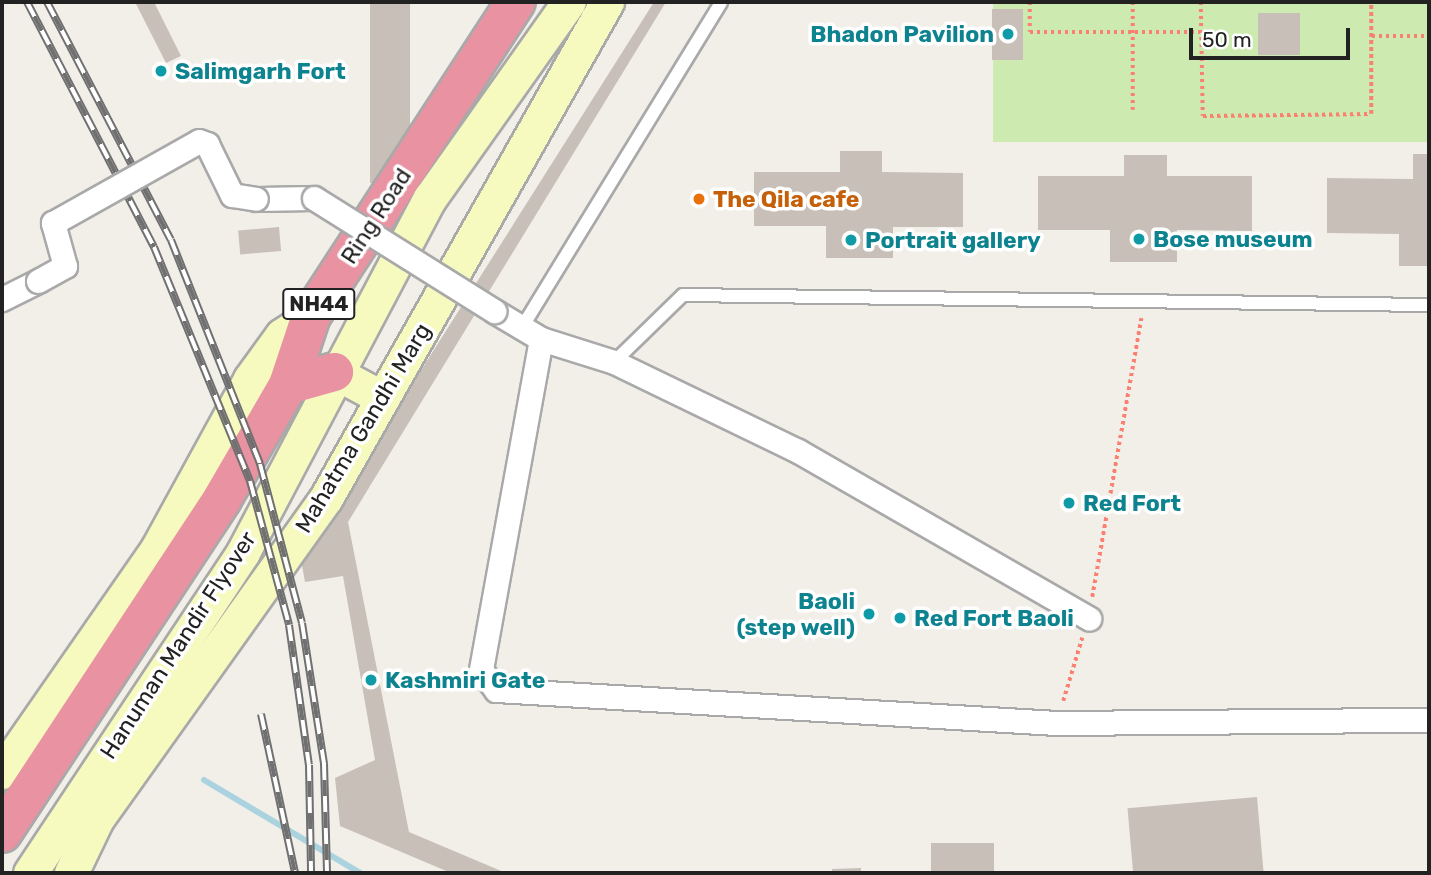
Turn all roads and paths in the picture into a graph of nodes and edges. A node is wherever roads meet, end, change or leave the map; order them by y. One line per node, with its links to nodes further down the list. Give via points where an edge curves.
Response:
1 (516, 2): 17 (highway, Ring Road / NH44)
2 (569, 2): 20 (street, via 430,198)
3 (607, 2): 22 (street, Mahatma Gandhi Marg)
4 (721, 2): 18 (lane)
5 (1030, 2): 9 (path, via 1030,32)
6 (1133, 2): 9 (path)
7 (1201, 2): 10 (path)
8 (1371, 2): 11 (path)
9 (1133, 32): 10 (path); 13 (path)
10 (1200, 32): 11 (path, via 1203,116 1371,114)
11 (1371, 36): 12 (path)
12 (1429, 36)
13 (1133, 110)
14 (2, 299): 18 (street, bridge, via 65,266 53,223 199,141 207,144 232,195 314,198)
15 (1144, 302): 16 (lane); 19 (lane, via 683,295); 25 (path)
16 (1429, 305)
17 (311, 316): 21 (highway, Ring Road / NH44); 23 (street, via 282,335 250,379)
18 (531, 334): 19 (street); 27 (street, via 481,670 496,690)
19 (614, 362): 25 (street, via 798,451)
20 (334, 372): 21 (highway); 22 (street); 30 (street, Hanuman Mandir Flyover, via 243,552)
21 (288, 385): 24 (highway, Ring Road / NH44)
22 (383, 398): 31 (street, Mahatma Gandhi Marg, via 326,498 97,819)
23 (157, 549): 24 (highway); 28 (street)
24 (142, 616): 29 (highway, Hanuman Mandir Flyover)
25 (1089, 618): 27 (path)
26 (1429, 720): 27 (street)
27 (1057, 723)
28 (2, 772)
29 (2, 833)
30 (30, 873)
31 (71, 873)

